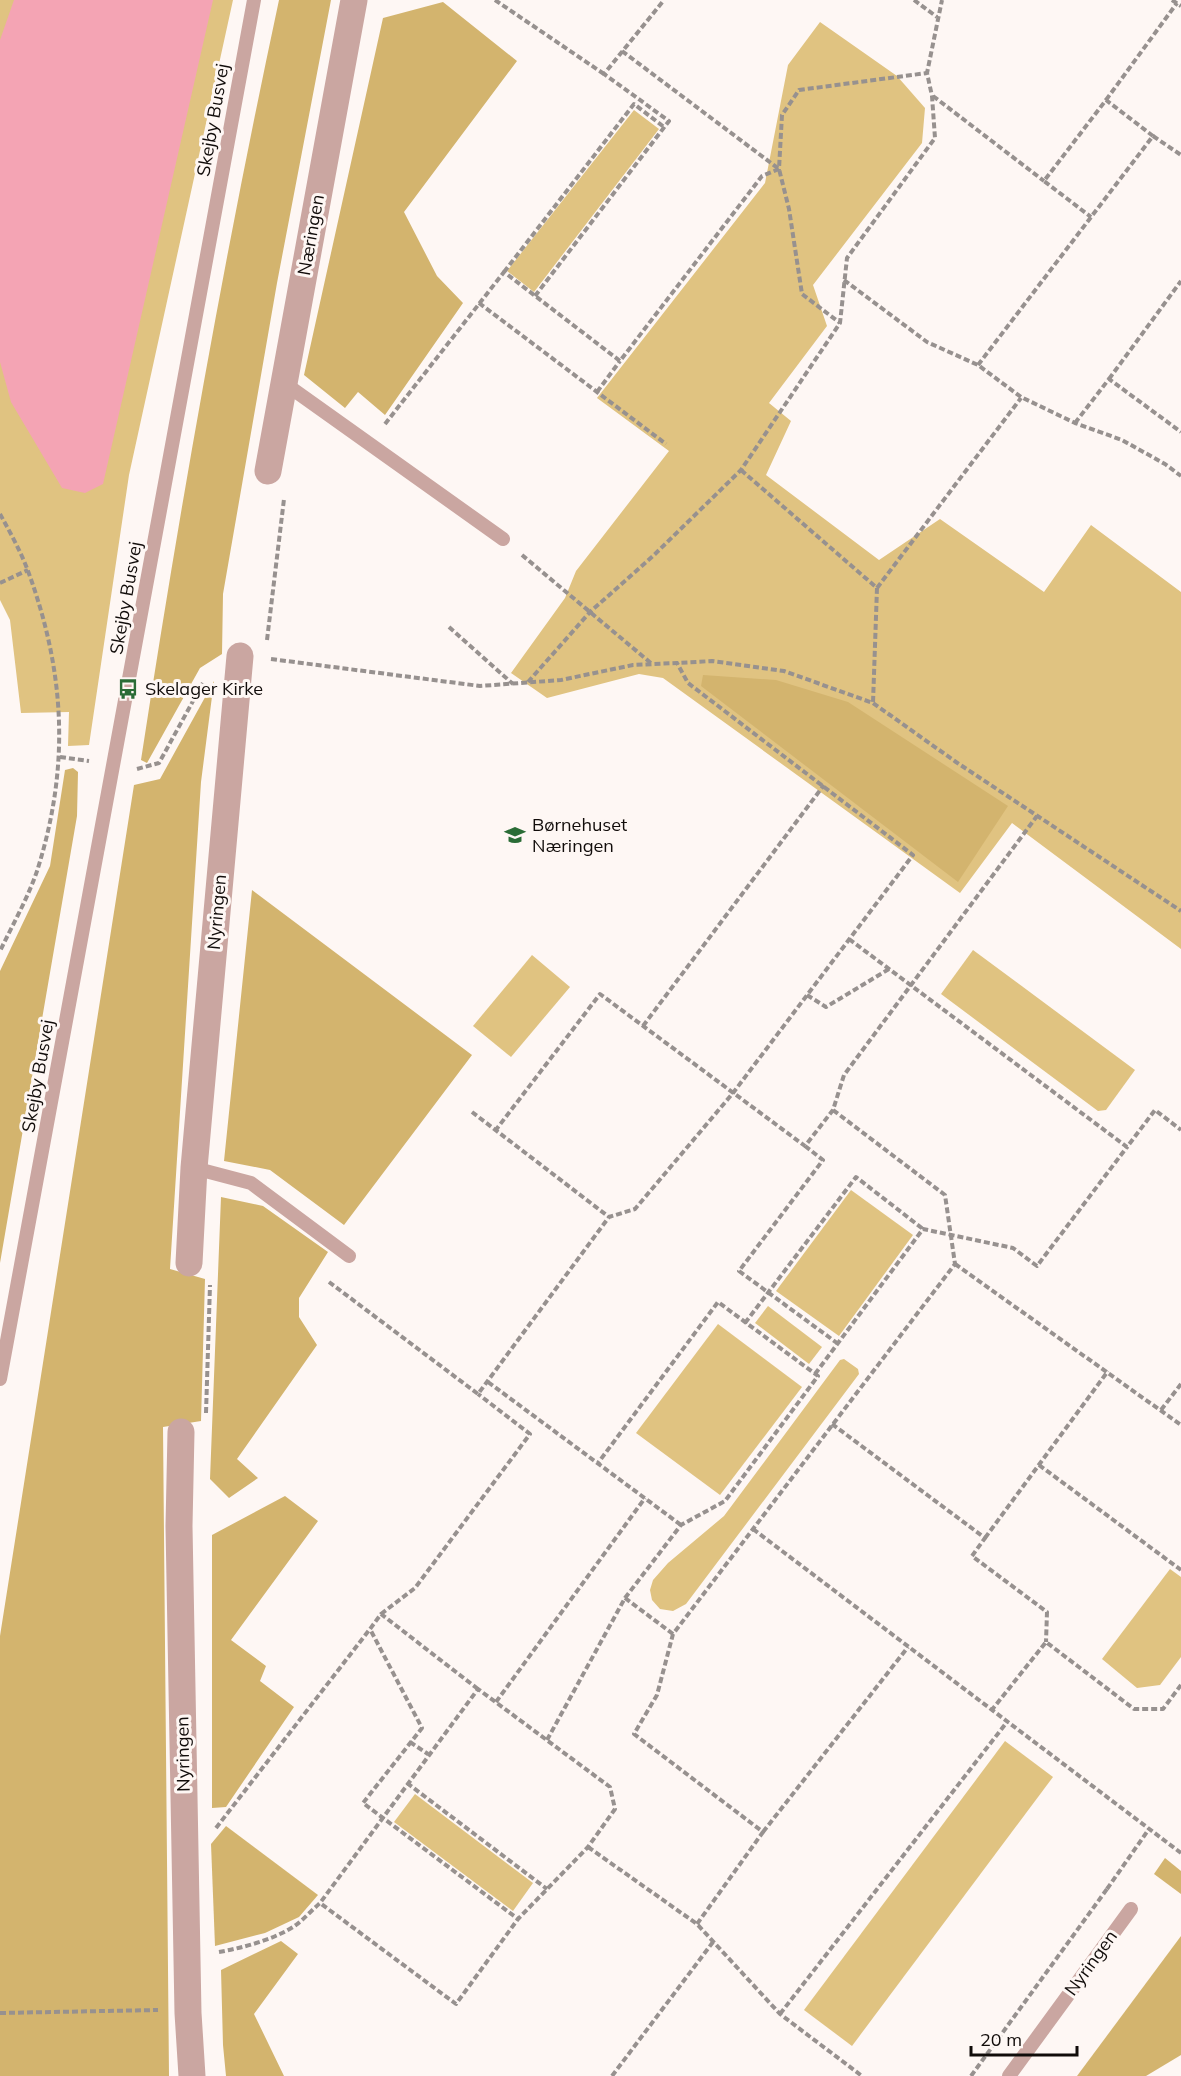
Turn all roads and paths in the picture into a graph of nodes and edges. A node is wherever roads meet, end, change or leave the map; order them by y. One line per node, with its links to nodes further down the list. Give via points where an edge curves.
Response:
1 (254, 0): 53 (lane, Skejby Busvej)
2 (354, 0): 29 (street, Næringen)
3 (495, 0): 11 (path)
4 (664, 0): 9 (path)
5 (914, 0): 8 (path)
6 (942, 0): 8 (path)
7 (1177, 3): 13 (path)
8 (937, 17): 10 (path)
9 (622, 51): 11 (path); 17 (path)
10 (927, 73): 12 (path); 17 (path, via 799,90 782,115)
11 (604, 74): 14 (path, via 669,121)
12 (932, 96): 18 (path); 21 (path, via 935,138 847,258)
13 (1106, 100): 15 (path); 18 (path)
14 (664, 128): 20 (path, via 634,105); 23 (path)
15 (1153, 136): 16 (path); 19 (path)
16 (1181, 155)
17 (779, 169): 25 (path, via 802,294); 26 (path, via 762,176)
18 (1044, 181): 19 (path)
19 (1091, 217): 27 (path)
20 (504, 272): 23 (path); 24 (path)
21 (844, 279): 25 (path); 27 (path, via 927,342)
22 (1181, 281): 28 (path)
23 (535, 296): 26 (path)
24 (479, 303): 30 (path); 34 (path)
25 (840, 323): 36 (path)
26 (620, 361): 30 (path)
27 (978, 365): 31 (path)
28 (1109, 379): 32 (path); 33 (path)
29 (284, 383): 34 (lane); 37 (street, Næringen)
30 (597, 392): 35 (path)
31 (1021, 398): 32 (path); 43 (path)
32 (1076, 423): 38 (path, via 1122,440)
33 (1181, 432)
34 (370, 444): 40 (lane)
35 (666, 444)
36 (741, 470): 43 (path); 44 (path)
37 (268, 471): 46 (path, via 287,473)
38 (1181, 476)
39 (0, 514): 41 (path)
40 (503, 539): 44 (path)
41 (28, 570): 42 (path); 52 (path, via 52,650 60,702)
42 (0, 583)
43 (877, 588): 51 (path)
44 (590, 612): 48 (path); 49 (path)
45 (449, 627): 50 (path)
46 (253, 657): 50 (path, via 480,686); 53 (path, via 208,674 159,763 135,769); 70 (street, Nyringen)
47 (677, 663): 48 (path); 51 (path, via 712,661 784,671); 54 (path, via 688,683)
48 (652, 664): 49 (path)
49 (528, 683): 50 (path)
50 (513, 684)
51 (873, 703): 55 (path)
52 (60, 757): 53 (path); 58 (path, via 38,869)
53 (114, 764): 83 (lane, Skejby Busvej)
54 (824, 785): 57 (path, via 913,855); 62 (path)
55 (1037, 816): 56 (path); 60 (path)
56 (1181, 911)
57 (849, 939): 59 (path); 61 (path)
58 (0, 951)
59 (889, 969): 60 (path); 61 (path, via 826,1007)
60 (911, 986): 64 (path, via 844,1075); 69 (path)
61 (807, 995): 63 (path)
62 (643, 1026): 63 (path); 67 (path, via 600,994)
63 (733, 1093): 68 (path); 71 (path, via 635,1209)
64 (833, 1110): 68 (path); 73 (path, via 945,1195)
65 (472, 1112): 67 (path)
66 (1181, 1130): 69 (path, via 1155,1110)
67 (495, 1131): 71 (path)
68 (805, 1146): 78 (path, via 824,1160 740,1271)
69 (1127, 1147): 73 (path, via 1037,1266 1013,1248)
70 (194, 1168): 74 (lane, via 251,1183); 75 (street, Nyringen)
71 (609, 1217): 84 (path)
72 (923, 1229): 73 (path); 78 (path, via 856,1177); 80 (path)
73 (951, 1234): 76 (path)
74 (349, 1256)
75 (189, 1263): 90 (path, via 211,1268 206,1434)
76 (955, 1264): 81 (path); 88 (path)
77 (329, 1282): 86 (path)
78 (768, 1293): 79 (path); 80 (path)
79 (745, 1323): 82 (path); 91 (path, via 718,1302)
80 (837, 1343): 82 (path)
81 (1108, 1371): 87 (path); 92 (path)
82 (815, 1374): 94 (path, via 818,1376 725,1501)
83 (0, 1379)
84 (488, 1382): 86 (path); 91 (path)
85 (1181, 1384): 87 (path)
86 (478, 1394): 99 (path, via 530,1434 415,1588)
87 (1161, 1410): 89 (path)
88 (832, 1424): 95 (path); 96 (path)
89 (1181, 1425)
90 (181, 1432): 116 (street, Nyringen)
91 (598, 1463): 93 (path)
92 (1039, 1465): 96 (path); 97 (path)
93 (645, 1498): 94 (path); 106 (path)
94 (681, 1525): 98 (path)
95 (753, 1529): 101 (path); 103 (path)
96 (985, 1538): 102 (path, via 972,1556 1047,1612)
97 (1181, 1570)
98 (625, 1598): 101 (path); 109 (path)
99 (381, 1614): 100 (path); 105 (path)
100 (370, 1629): 110 (path, via 422,1728); 116 (path, via 209,1838)
101 (674, 1634): 115 (path, via 657,1695 634,1734)
102 (1046, 1642): 104 (path, via 1134,1709 1163,1709); 107 (path)
103 (908, 1647): 107 (path); 115 (path)
104 (1181, 1685)
105 (478, 1689): 106 (path); 111 (path)
106 (496, 1702): 109 (path)
107 (991, 1710): 108 (path)
108 (1007, 1722): 114 (path); 130 (path)
109 (547, 1740): 117 (path, via 610,1787 615,1809)
110 (410, 1742): 111 (path); 113 (path, via 363,1803)
111 (428, 1754): 112 (path)
112 (407, 1783): 113 (path); 120 (path)
113 (382, 1817): 122 (path); 124 (path)
114 (1149, 1829): 118 (path); 119 (path)
115 (763, 1832): 125 (path)
116 (184, 1839): 127 (street, Nyringen)
117 (588, 1847): 120 (path); 125 (path)
118 (1181, 1853)
119 (1124, 1864)
120 (547, 1889): 124 (path)
121 (1107, 1889): 134 (path)
122 (320, 1903): 124 (path, via 456,2004); 127 (path, via 295,1926 268,1938)
123 (1131, 1909): 135 (lane, Nyringen)
124 (518, 1919)
125 (696, 1924): 126 (path)
126 (713, 1942): 130 (path); 132 (path)
127 (187, 1958): 129 (street, Nyringen)
128 (0, 2013): 129 (path)
129 (188, 2013): 131 (street, Nyringen)
130 (780, 2014): 133 (path)
131 (192, 2076)
132 (612, 2076)
133 (862, 2076)
134 (971, 2076)
135 (1009, 2076)

